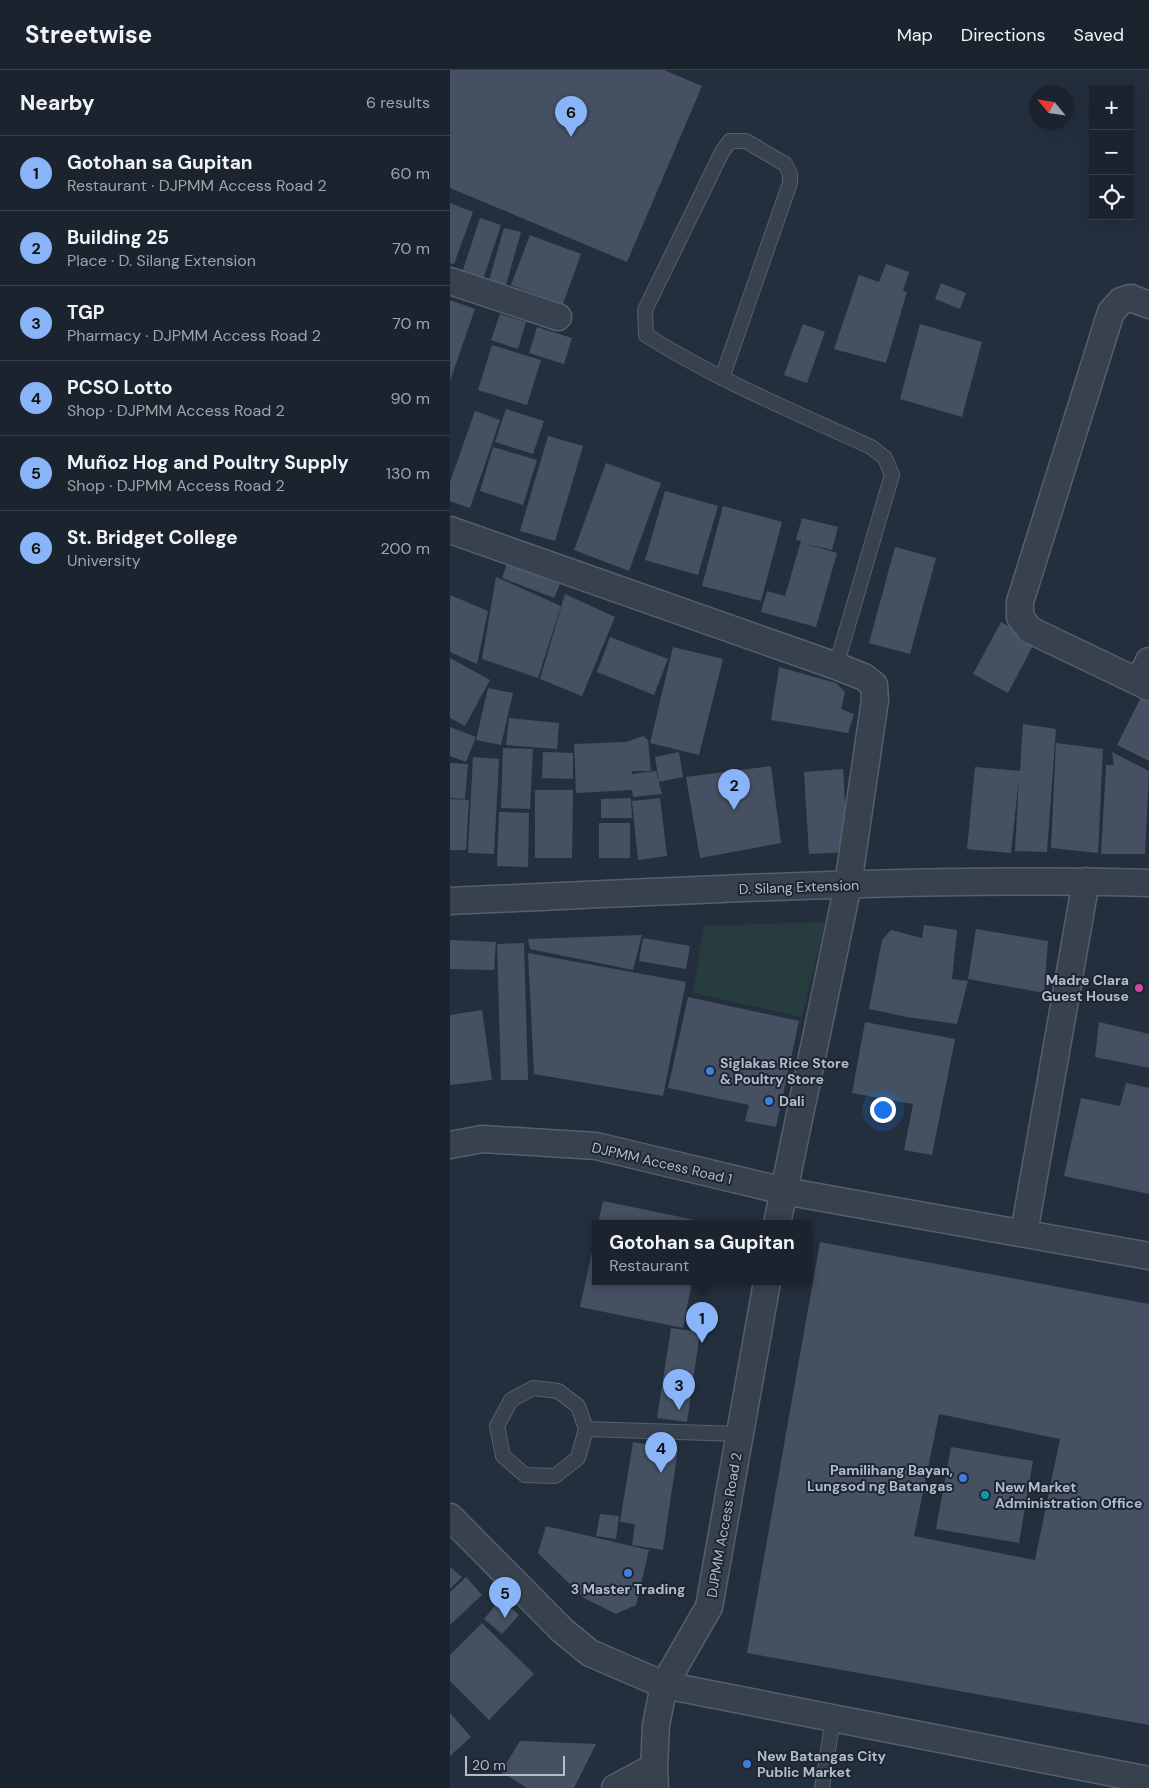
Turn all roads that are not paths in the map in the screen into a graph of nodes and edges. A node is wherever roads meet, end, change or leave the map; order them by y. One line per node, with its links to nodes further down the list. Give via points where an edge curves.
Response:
1 (450, 281): 3 (street)
2 (1149, 305): 7 (street, via 1132,298 1120,301 1111,312 1020,602 1020,617 1030,630)
3 (558, 317)
4 (722, 378): 4 (lane, via 646,335 645,310 722,152 730,141 746,141 785,164 790,183); 6 (lane, via 871,447 884,458 892,475)
5 (450, 530): 6 (street)
6 (836, 666): 10 (street, via 874,684 875,700)
7 (1146, 676)
8 (1086, 881): 9 (street, D. Silang Extension); 10 (street, D. Silang Extension); 15 (street)
9 (1149, 882)
10 (848, 884): 11 (street, D. Silang Extension); 13 (street)
11 (450, 901)
12 (450, 1145): 13 (street, DJPMM Access Road 1, via 482,1139 596,1146)
13 (784, 1191): 14 (street); 15 (street, DJPMM Access Road 1)
14 (778, 1220)
15 (1024, 1233): 16 (street, DJPMM Access Road 1)
16 (1149, 1256)
17 (766, 1285): 19 (street, DJPMM Access Road 2)
18 (586, 1429): 18 (lane, via 578,1406 558,1391 533,1388 511,1400 497,1426 503,1456 525,1475 555,1476 578,1458); 19 (lane)
19 (740, 1434): 21 (street, DJPMM Access Road 2, via 709,1607)
20 (450, 1516): 21 (street, via 563,1631 590,1653)
21 (664, 1685): 22 (street); 23 (street, DJPMM Access Road 2, via 656,1725)
22 (833, 1719): 24 (street); 26 (lane)
23 (655, 1777): 25 (street)
24 (1149, 1780)
25 (615, 1788)
26 (822, 1788)

